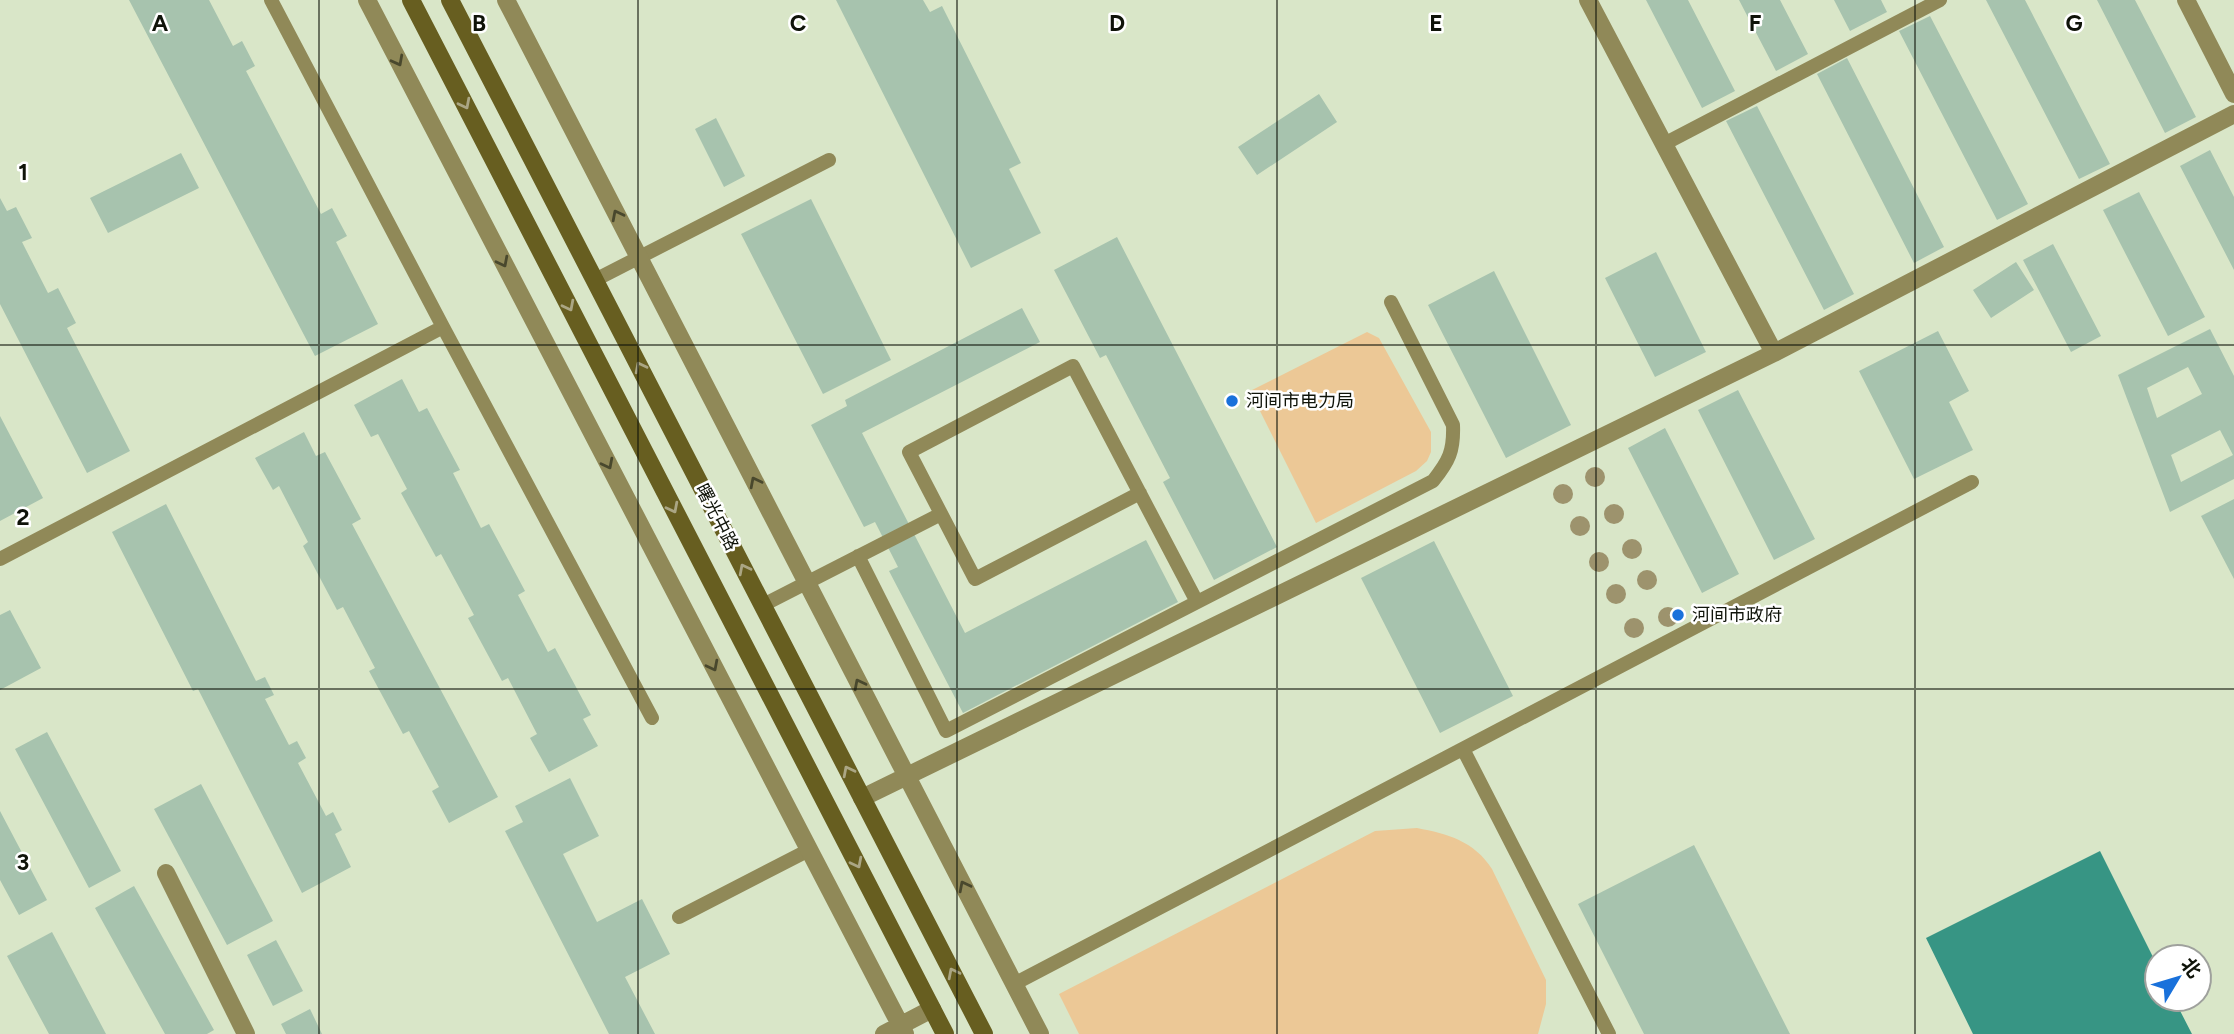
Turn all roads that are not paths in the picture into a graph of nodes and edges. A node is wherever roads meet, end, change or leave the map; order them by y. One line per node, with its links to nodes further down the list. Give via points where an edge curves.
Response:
1 (271, 0): 16 (lane)
2 (367, 0): 30 (street, one-way to 30)
3 (411, 0): 34 (main road, 曙光中路, one-way to 34)
4 (450, 0): 14 (main road, 曙光中路)
5 (506, 0): 13 (street, one-way to 5)
6 (1588, 0): 11 (street)
7 (1940, 0): 11 (lane)
8 (2186, 0): 9 (street)
9 (2234, 94)
10 (2234, 114): 17 (street)
11 (1664, 144): 17 (street)
12 (829, 160): 13 (lane)
13 (639, 258): 14 (lane); 23 (street, one-way to 13)
14 (595, 281): 25 (main road, 曙光中路, one-way to 14)
15 (1391, 302): 24 (lane, via 1453,425 1448,462 1433,481)
16 (443, 327): 22 (lane); 26 (lane)
17 (1774, 352): 28 (street)
18 (1972, 482): 27 (lane)
19 (1140, 493): 20 (lane, via 975,579); 20 (lane, via 1073,366 909,452); 24 (lane)
20 (941, 514): 21 (lane)
21 (858, 556): 23 (lane); 24 (lane, via 946,731)
22 (0, 559)
23 (807, 582): 25 (lane); 28 (street, one-way to 23)
24 (1197, 602)
25 (763, 605): 29 (main road, 曙光中路, one-way to 25)
26 (652, 718)
27 (1463, 749): 33 (lane); 41 (lane)
28 (907, 777): 29 (street); 33 (street, one-way to 28)
29 (862, 798): 39 (main road, 曙光中路, one-way to 29)
30 (809, 850): 32 (lane); 35 (street)
31 (166, 873): 36 (street)
32 (679, 917)
33 (1014, 984): 40 (street)
34 (932, 1009): 35 (street); 38 (main road, 曙光中路)
35 (902, 1030): 37 (street)
36 (246, 1034)
37 (884, 1034)
38 (945, 1034)
39 (984, 1034)
40 (1040, 1034)
41 (1608, 1034)

